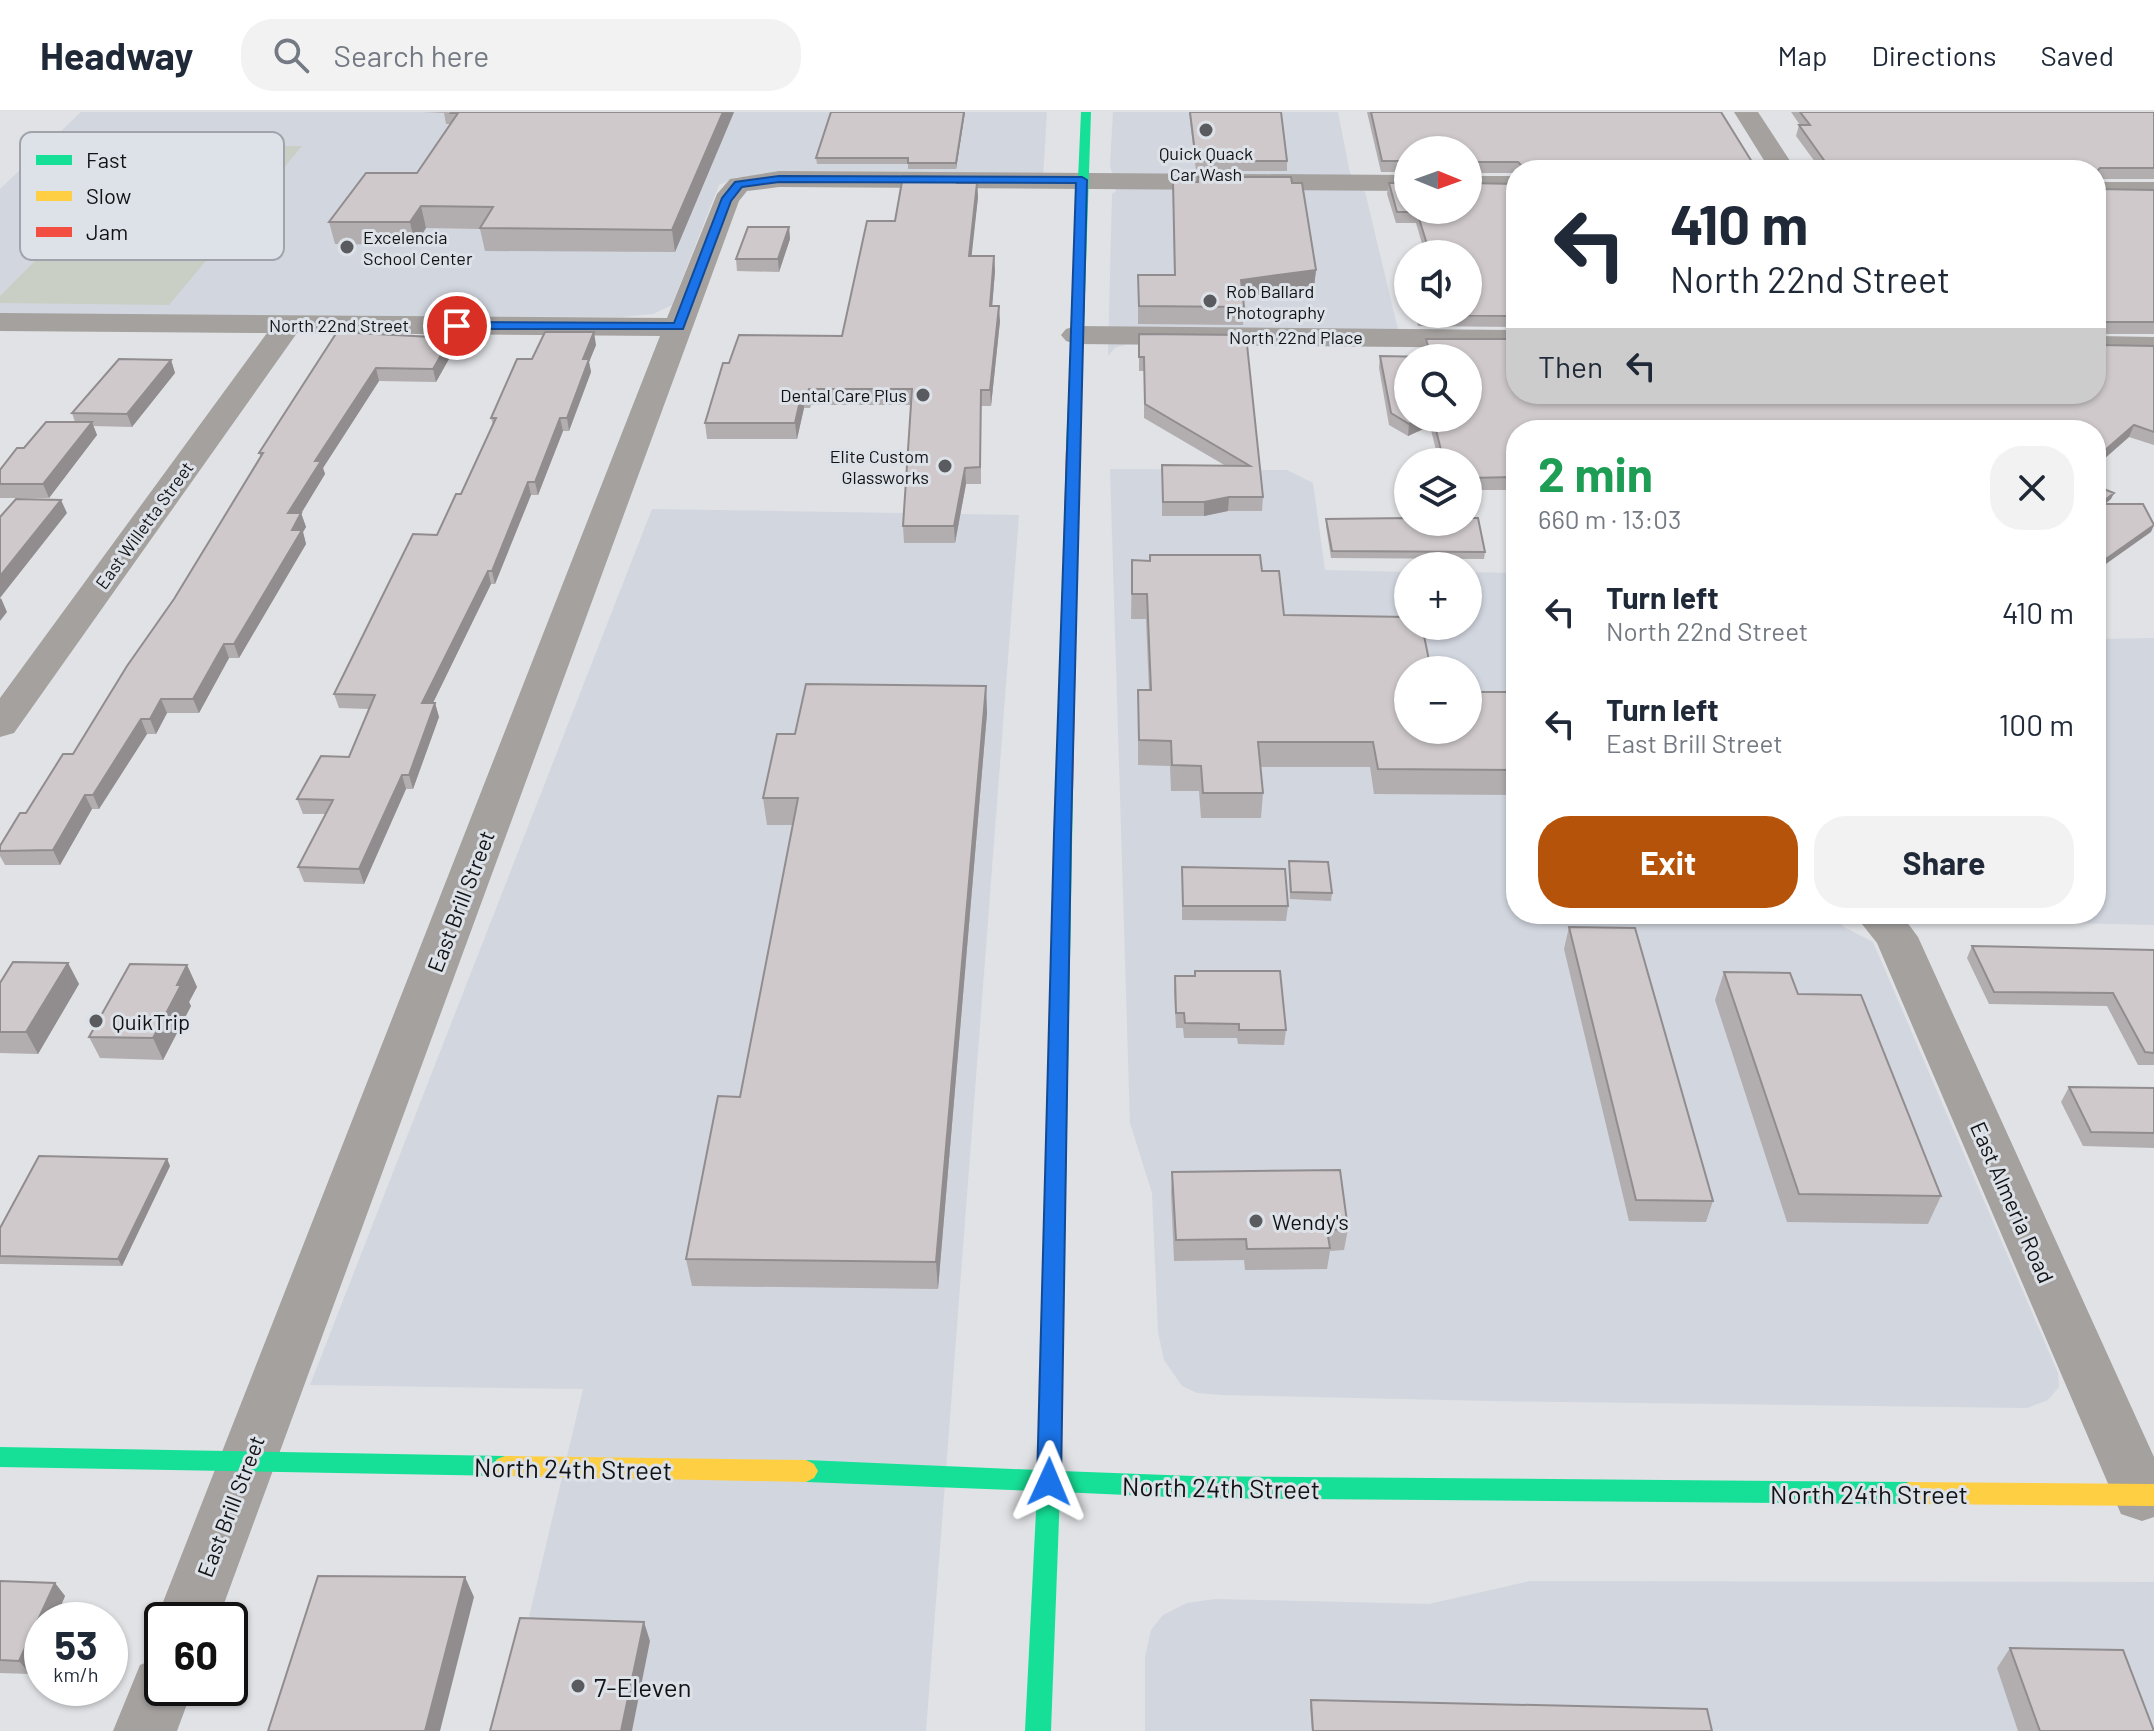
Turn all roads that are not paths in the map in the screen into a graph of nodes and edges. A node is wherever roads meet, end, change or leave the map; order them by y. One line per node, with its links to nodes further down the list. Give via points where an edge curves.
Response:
1 (1086, 112): 4 (main road)
2 (1746, 112): 3 (street)
3 (1777, 160)
4 (1082, 180): 5 (street); 12 (street, East Brill Street, via 779,179 739,184 726,200); 13 (main road)
5 (1394, 183)
6 (1482, 184): 7 (street)
7 (1506, 184)
8 (2106, 190): 9 (street)
9 (2154, 190)
10 (0, 322): 11 (street, North 22nd Street)
11 (288, 325): 12 (street, North 22nd Street); 17 (street, East Willetta Street)
12 (679, 327): 20 (street, East Brill Street)
13 (1076, 335): 14 (street, North 22nd Place); 21 (main road)
14 (1506, 339)
15 (2106, 345): 16 (street)
16 (2154, 346)
17 (0, 725)
18 (1885, 924): 22 (street, East Almeria Road, via 1896,937)
19 (0, 1457): 20 (main road, North 24th Street)
20 (247, 1461): 21 (main road, North 24th Street, via 891,1473); 23 (street, East Brill Street)
21 (1049, 1482): 22 (main road, North 24th Street, via 1366,1490); 26 (main road)
22 (2148, 1495)
23 (194, 1602)
24 (155, 1706): 25 (street)
25 (145, 1731)
26 (1038, 1731)

